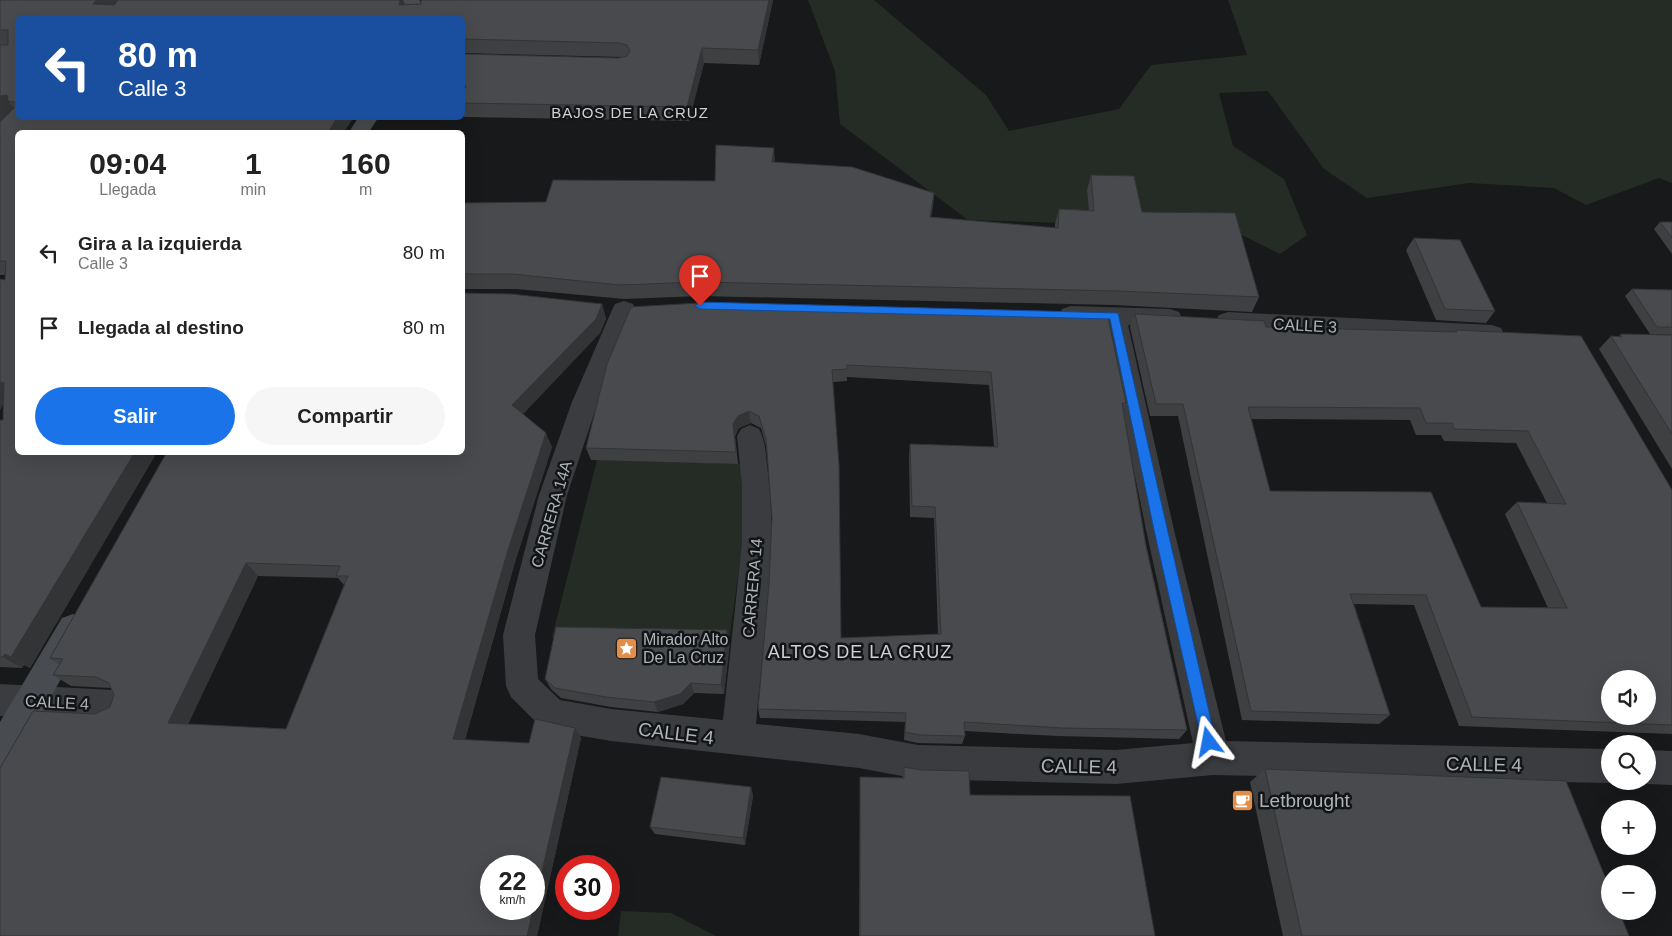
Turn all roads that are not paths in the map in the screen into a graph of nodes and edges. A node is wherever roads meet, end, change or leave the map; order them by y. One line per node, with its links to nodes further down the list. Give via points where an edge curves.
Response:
1 (624, 309): 9 (street, CARRERA 14A, via 585,402 553,495 519,635 522,686)
2 (1045, 314): 3 (street, CALLE 3)
3 (1114, 316): 4 (street, CALLE 3); 12 (street)
4 (1518, 335)
5 (750, 436): 10 (street, CARRERA 14, via 756,485 757,543)
6 (84, 607): 7 (street)
7 (15, 701): 8 (street, CALLE 4); 11 (street)
8 (113, 706)
9 (552, 714): 10 (street, CALLE 4, via 611,725)
10 (738, 740): 12 (street, CALLE 4, via 859,752 918,762 1116,767)
11 (0, 754)
12 (1213, 758): 13 (street, CALLE 4)
13 (1601, 766)
14 (1656, 767): 15 (street)
15 (1672, 768)

